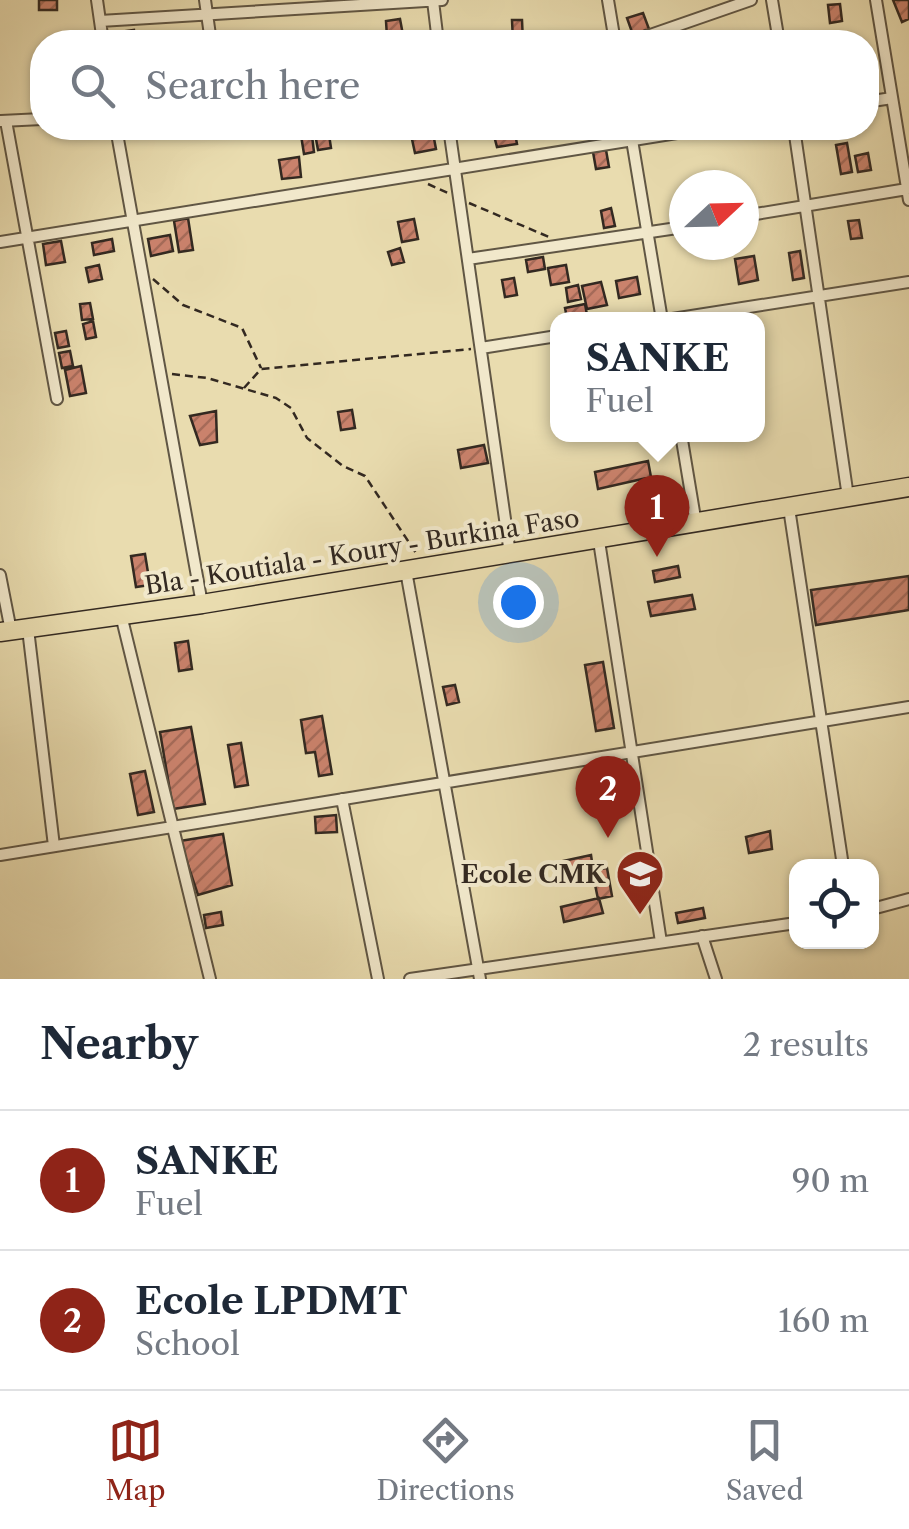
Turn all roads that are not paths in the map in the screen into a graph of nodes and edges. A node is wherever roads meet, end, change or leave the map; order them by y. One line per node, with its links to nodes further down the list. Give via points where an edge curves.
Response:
1 (97, 0): 10 (street)
2 (205, 0): 9 (street)
3 (433, 0): 4 (street); 9 (street); 13 (street)
4 (442, 0)
5 (608, 0): 14 (street)
6 (751, 0): 15 (street)
7 (772, 0): 16 (street)
8 (876, 0): 17 (street)
9 (207, 14): 10 (street); 12 (street)
10 (100, 21): 11 (street)
11 (101, 30)
12 (209, 30)
13 (437, 30)
14 (614, 30)
15 (665, 30)
16 (778, 30)
17 (892, 98): 18 (street); 27 (street)
18 (879, 100)
19 (30, 120): 20 (street)
20 (3, 121): 33 (street)
21 (118, 140): 30 (street)
22 (450, 140): 26 (street)
23 (600, 140): 26 (street)
24 (632, 140): 32 (street)
25 (796, 140): 28 (street)
26 (454, 168): 30 (street); 35 (street)
27 (908, 194): 28 (street)
28 (806, 206): 29 (street); 37 (street)
29 (759, 214)
30 (133, 220): 33 (street); 52 (street)
31 (669, 229): 32 (street)
32 (647, 233): 35 (street); 38 (street)
33 (27, 238): 34 (street); 42 (street)
34 (0, 242)
35 (468, 259): 41 (street)
36 (909, 282): 37 (street)
37 (820, 296): 39 (street); 45 (street)
38 (662, 312)
39 (716, 312)
40 (550, 337): 41 (street)
41 (481, 348): 49 (street)
42 (57, 400)
43 (682, 442): 47 (street)
44 (909, 487): 45 (main road, Bla - Koutiala - Koury - Burkina Faso)
45 (848, 497): 46 (main road, Bla - Koutiala - Koury - Burkina Faso)
46 (790, 508): 47 (main road, Bla - Koutiala - Koury - Burkina Faso); 56 (street)
47 (696, 524): 48 (main road, Bla - Koutiala - Koury - Burkina Faso)
48 (599, 541): 49 (main road, Bla - Koutiala - Koury - Burkina Faso); 57 (street)
49 (510, 554): 50 (main road, Bla - Koutiala - Koury - Burkina Faso)
50 (406, 570): 52 (main road, Bla - Koutiala - Koury - Burkina Faso); 58 (street)
51 (0, 575): 54 (street)
52 (202, 604): 53 (main road, Bla - Koutiala - Koury - Burkina Faso)
53 (122, 614): 54 (main road, Bla - Koutiala - Koury - Burkina Faso); 60 (street)
54 (13, 631): 61 (street)
55 (909, 707): 56 (street)
56 (822, 721): 57 (street); 63 (street)
57 (631, 752): 58 (street); 68 (street)
58 (444, 782): 59 (street); 69 (street)
59 (342, 799): 60 (street); 72 (street)
60 (173, 827): 61 (street); 71 (street)
61 (54, 846): 62 (street)
62 (0, 855)
63 (843, 859)
64 (909, 899): 65 (street)
65 (879, 907)
66 (789, 924): 67 (street)
67 (702, 936): 68 (street); 70 (street)
68 (661, 942): 69 (street)
69 (479, 974): 73 (street)
70 (713, 978)
71 (210, 979)
72 (378, 979)
73 (410, 979)

